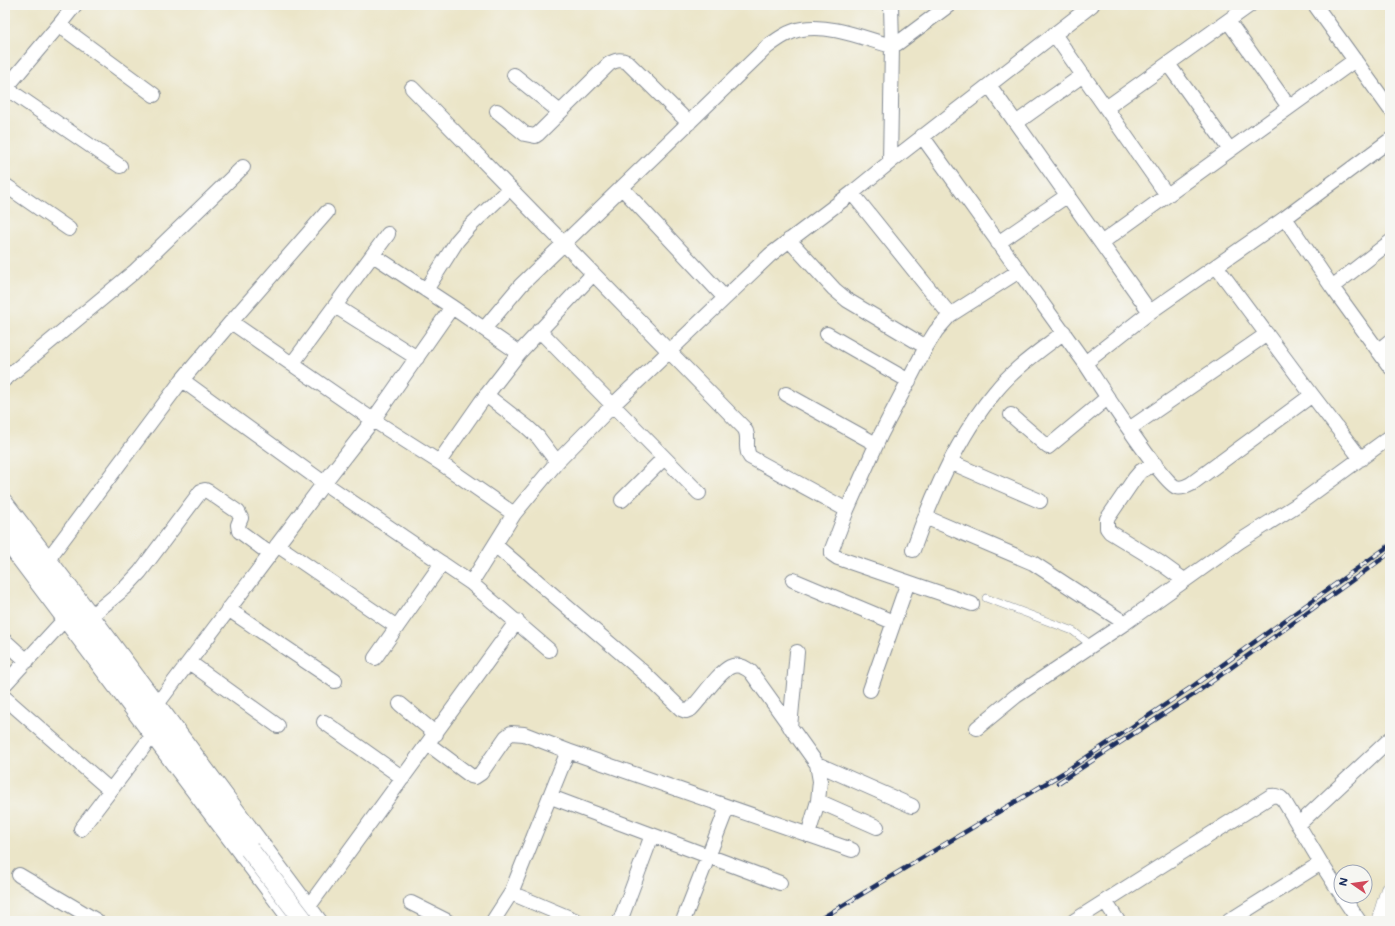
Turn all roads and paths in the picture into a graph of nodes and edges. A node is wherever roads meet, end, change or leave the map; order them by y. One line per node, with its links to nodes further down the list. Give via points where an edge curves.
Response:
1 (75, 5): 8 (street)
2 (891, 5): 10 (street)
3 (949, 5): 10 (street)
4 (1092, 5): 9 (street)
5 (1250, 5): 7 (street)
6 (1315, 5): 11 (street)
7 (1228, 21): 12 (street); 19 (street)
8 (59, 25): 16 (street); 18 (street)
9 (1054, 34): 14 (street); 15 (street)
10 (892, 46): 24 (street, via 818,28 801,29 784,35 767,47); 29 (street)
11 (1355, 60): 19 (street); 21 (street)
12 (1168, 64): 20 (street); 28 (street)
13 (514, 75): 23 (street)
14 (1083, 75): 20 (street); 25 (street)
15 (989, 85): 25 (street); 26 (street)
16 (6, 88): 30 (street)
17 (412, 88): 33 (street)
18 (154, 95)
19 (1289, 107): 28 (street)
20 (1106, 108): 36 (street)
21 (1390, 109)
22 (497, 111): 23 (street, via 530,136 538,134)
23 (560, 112): 24 (street, via 609,64 622,60)
24 (689, 123): 34 (street)
25 (1016, 123): 37 (street)
26 (922, 136): 29 (street); 44 (street)
27 (1389, 142): 39 (street)
28 (1230, 150): 36 (street)
29 (890, 162): 35 (street)
30 (120, 166)
31 (243, 167): 73 (street, via 134,272)
32 (5, 185): 40 (street)
33 (510, 188): 46 (street); 52 (street, via 457,241)
34 (622, 188): 46 (street); 53 (street)
35 (852, 193): 42 (street); 57 (street)
36 (1167, 195): 45 (street)
37 (1068, 196): 44 (street); 45 (street)
38 (326, 212): 58 (street)
39 (1285, 218): 48 (street); 51 (street)
40 (69, 229)
41 (388, 234): 47 (street)
42 (789, 240): 53 (street); 65 (street, via 847,300)
43 (1390, 242): 51 (street)
44 (998, 243): 49 (street)
45 (1101, 243): 56 (street)
46 (564, 244): 50 (street); 59 (street, via 521,285)
47 (373, 255): 52 (street); 54 (street)
48 (1216, 266): 56 (street); 63 (street)
49 (1020, 271): 57 (street); 61 (street)
50 (593, 274): 60 (street); 66 (street)
51 (1332, 287): 67 (street)
52 (426, 290): 55 (street)
53 (725, 298): 66 (street)
54 (335, 306): 69 (street); 71 (street)
55 (452, 307): 59 (street); 69 (street)
56 (1150, 312): 70 (street)
57 (950, 315): 65 (street)
58 (231, 322): 71 (street); 74 (street)
59 (484, 329): 68 (street)
60 (540, 330): 68 (street); 80 (street)
61 (1064, 332): 70 (street); 90 (street, via 1022,364 995,391 972,423)
62 (827, 334): 75 (street)
63 (1267, 334): 78 (street); 83 (street)
64 (1390, 341): 67 (street)
65 (926, 347): 75 (street)
66 (670, 351): 80 (street); 97 (street, via 747,431 746,448 750,457)
67 (1378, 351): 72 (street)
68 (519, 353): 77 (street)
69 (417, 358): 82 (street)
70 (1085, 363): 79 (street)
71 (292, 364): 82 (street)
72 (1390, 367)
73 (5, 380)
74 (182, 380): 92 (street); 105 (street)
75 (909, 381): 85 (street)
76 (786, 394): 85 (street)
77 (486, 395): 88 (street); 89 (street, via 538,437)
78 (1312, 395): 87 (street); 91 (street, via 1184,487 1170,484)
79 (1107, 398): 81 (street, via 1048,447); 83 (street)
80 (613, 405): 86 (street); 89 (street)
81 (1010, 415)
82 (373, 420): 88 (street); 92 (street)
83 (1129, 429): 91 (street)
84 (1390, 437): 87 (street)
85 (876, 444): 97 (street)
86 (664, 458): 93 (street); 94 (street)
87 (1360, 459): 108 (street, via 1297,505)
88 (439, 462): 98 (street)
89 (557, 462): 98 (street)
90 (950, 462): 96 (street); 99 (street)
91 (1155, 464): 108 (street, via 1135,478 1107,519 1106,528)
92 (324, 482): 103 (street); 106 (street)
93 (699, 493)
94 (622, 500)
95 (5, 501): 105 (street)
96 (1040, 501)
97 (848, 510): 109 (street, via 832,554)
98 (514, 514): 102 (street)
99 (925, 517): 104 (street); 118 (street, via 1033,563)
100 (5, 521): 164 (main road, bridge)
101 (5, 541): 115 (street)
102 (494, 545): 110 (street); 135 (street, via 631,661 681,709 691,709 720,676 730,667 738,665 750,672)
103 (274, 549): 113 (street); 114 (street, via 240,531 238,525 241,518 238,512 209,492 201,491 140,572); 119 (street)
104 (913, 550)
105 (49, 558): 114 (street)
106 (442, 562): 110 (street); 119 (street)
107 (793, 580): 117 (street)
108 (1184, 580): 118 (street)
109 (908, 582): 112 (street); 117 (street)
110 (471, 583): 116 (street)
111 (986, 598): 121 (lane, via 1073,631)
112 (972, 604)
113 (228, 609): 126 (street); 127 (street)
114 (92, 615): 131 (street)
115 (64, 620): 125 (street); 137 (street)
116 (517, 621): 122 (street); 138 (street)
117 (893, 622): 129 (street)
118 (1124, 622): 121 (street)
119 (397, 627): 124 (street)
120 (5, 641): 125 (street)
121 (1091, 645): 136 (street, via 1016,696)
122 (549, 650)
123 (797, 652): 135 (street)
124 (375, 658)
125 (27, 661): 128 (street)
126 (189, 662): 131 (street); 134 (street)
127 (335, 681)
128 (5, 684)
129 (870, 690)
130 (5, 698): 143 (street)
131 (158, 703): 164 (street)
132 (400, 704): 138 (street)
133 (324, 722): 142 (street)
134 (278, 726)
135 (790, 727): 141 (street)
136 (977, 728)
137 (152, 736): 143 (street); 164 (street)
138 (432, 739): 140 (street, via 475,777 481,773 511,733 524,734); 142 (street)
139 (1390, 739): 148 (street)
140 (568, 751): 144 (street); 147 (street)
141 (817, 764): 145 (street, via 820,781); 146 (street)
142 (403, 778): 164 (street)
143 (110, 790): 150 (street)
144 (551, 797): 151 (street); 160 (street)
145 (818, 800): 149 (street); 152 (street)
146 (912, 806)
147 (727, 808): 152 (street); 154 (street)
148 (1298, 825): 155 (street); 161 (street, via 1281,797 1271,796)
149 (877, 827)
150 (80, 829)
151 (652, 835): 154 (street); 170 (street)
152 (808, 835): 153 (street)
153 (852, 850)
154 (708, 856): 158 (street); 171 (street)
155 (1321, 863): 157 (street); 174 (street)
156 (19, 875): 165 (street)
157 (1333, 881)
158 (780, 883)
159 (1390, 891): 176 (main road)
160 (511, 893): 168 (street); 169 (street)
161 (1105, 901): 172 (street); 173 (street)
162 (411, 902): 167 (street)
163 (1348, 904): 175 (street)
164 (298, 917): 166 (street)
165 (97, 921)
166 (320, 921)
167 (447, 921)
168 (493, 921)
169 (577, 921)
170 (620, 921)
171 (683, 921)
172 (1074, 921)
173 (1118, 921)
174 (1229, 921)
175 (1359, 921)
176 (1381, 921)

